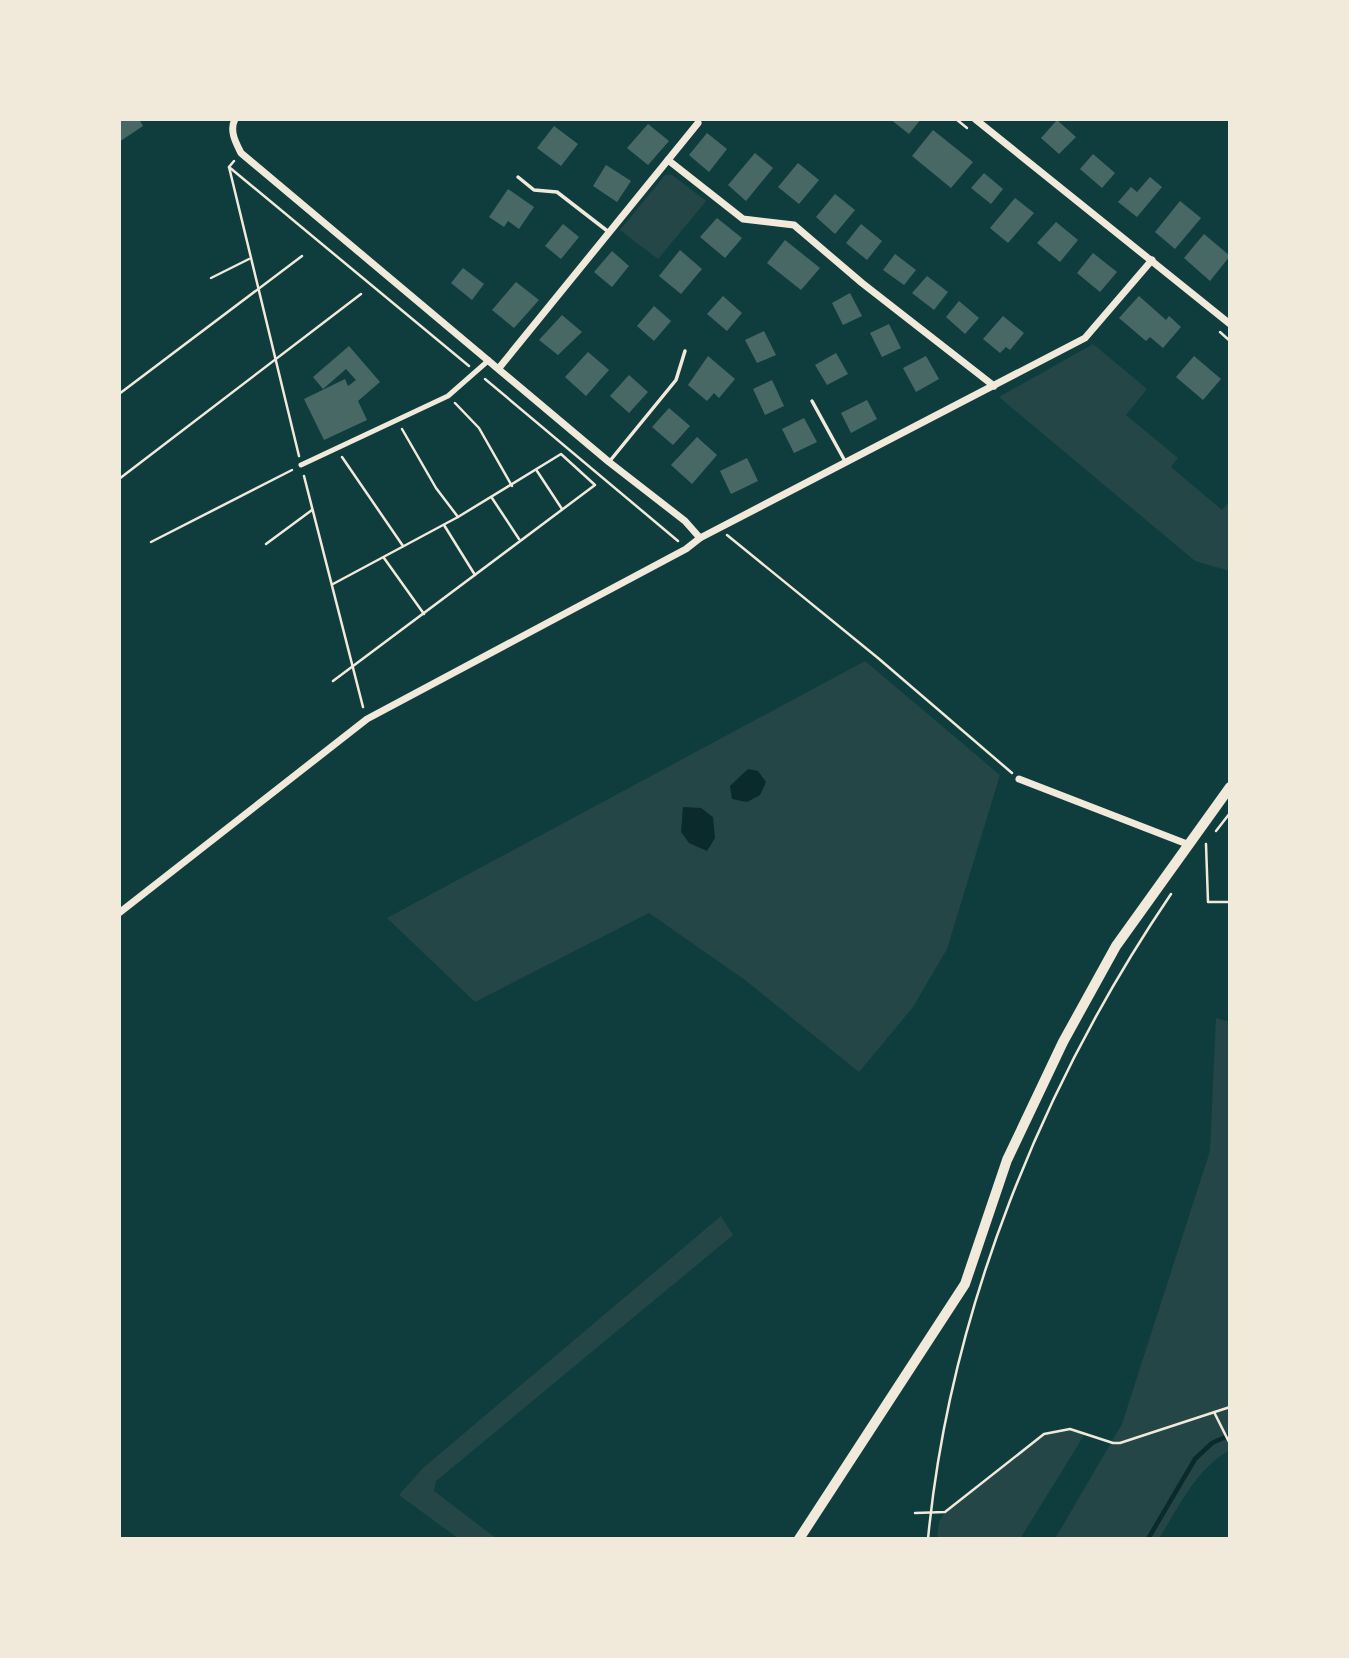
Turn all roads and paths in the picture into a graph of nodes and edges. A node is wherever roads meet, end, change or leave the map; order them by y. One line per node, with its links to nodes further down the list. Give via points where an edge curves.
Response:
1 (235, 119): 4 (street, via 234,140)
2 (975, 119): 11 (street)
3 (698, 123): 5 (street)
4 (241, 153): 6 (path); 18 (street)
5 (668, 160): 8 (street); 21 (street, via 743,219 794,225)
6 (229, 167): 10 (path); 20 (path)
7 (518, 177): 8 (lane, via 534,190 557,192)
8 (610, 233): 19 (street)
9 (302, 256): 13 (path)
10 (250, 259): 12 (path); 13 (path)
11 (1152, 260): 15 (street); 21 (street, via 1085,338)
12 (211, 278)
13 (258, 288): 17 (path); 22 (path)
14 (361, 294): 17 (path)
15 (1230, 324)
16 (685, 351): 27 (lane, via 676,380)
17 (276, 360): 29 (path); 31 (path)
18 (489, 360): 19 (street); 20 (street)
19 (499, 368): 27 (street)
20 (477, 372): 23 (street); 44 (path)
21 (994, 386): 28 (street)
22 (119, 394)
23 (448, 396): 25 (street); 32 (path, via 479,428)
24 (812, 401): 28 (lane)
25 (396, 421): 26 (street); 36 (path)
26 (337, 449): 29 (street); 43 (path)
27 (609, 462): 39 (street)
28 (846, 463): 38 (street)
29 (302, 466): 35 (path); 41 (path)
30 (537, 471): 32 (path); 34 (path); 34 (path, via 561,454 595,485)
31 (119, 478)
32 (512, 486): 33 (path)
33 (492, 498): 36 (path); 40 (path)
34 (562, 509): 40 (path)
35 (312, 510): 42 (path); 47 (path)
36 (458, 517): 37 (path)
37 (444, 525): 43 (path); 46 (path)
38 (722, 529): 39 (street); 52 (path)
39 (701, 538): 44 (street)
40 (520, 540): 46 (path)
41 (151, 542)
42 (266, 544)
43 (403, 546): 45 (path)
44 (686, 549): 51 (street)
45 (384, 558): 47 (path); 48 (path)
46 (475, 575): 48 (path)
47 (333, 584): 49 (path)
48 (424, 614): 49 (path)
49 (353, 665): 50 (path); 51 (path)
50 (333, 681)
51 (367, 719): 60 (street)
52 (1020, 779): 56 (street)
53 (1230, 787): 56 (main road)
54 (1230, 814): 55 (path)
55 (1214, 834)
56 (1187, 844): 66 (main road, via 1116,946 1063,1042 1007,1160 965,1284)
57 (1202, 850): 59 (path, via 1206,844 1208,902)
58 (1177, 886): 65 (path, via 1093,1023 1029,1156 971,1321 950,1400)
59 (1230, 902)
60 (119, 913)
61 (1230, 1407): 62 (path)
62 (1213, 1411): 63 (path); 65 (path, via 1120,1443 1070,1429 1044,1434 962,1501 945,1512)
63 (1230, 1444)
64 (915, 1513): 65 (path)
65 (930, 1514): 67 (path)
66 (799, 1539)
67 (928, 1539)

